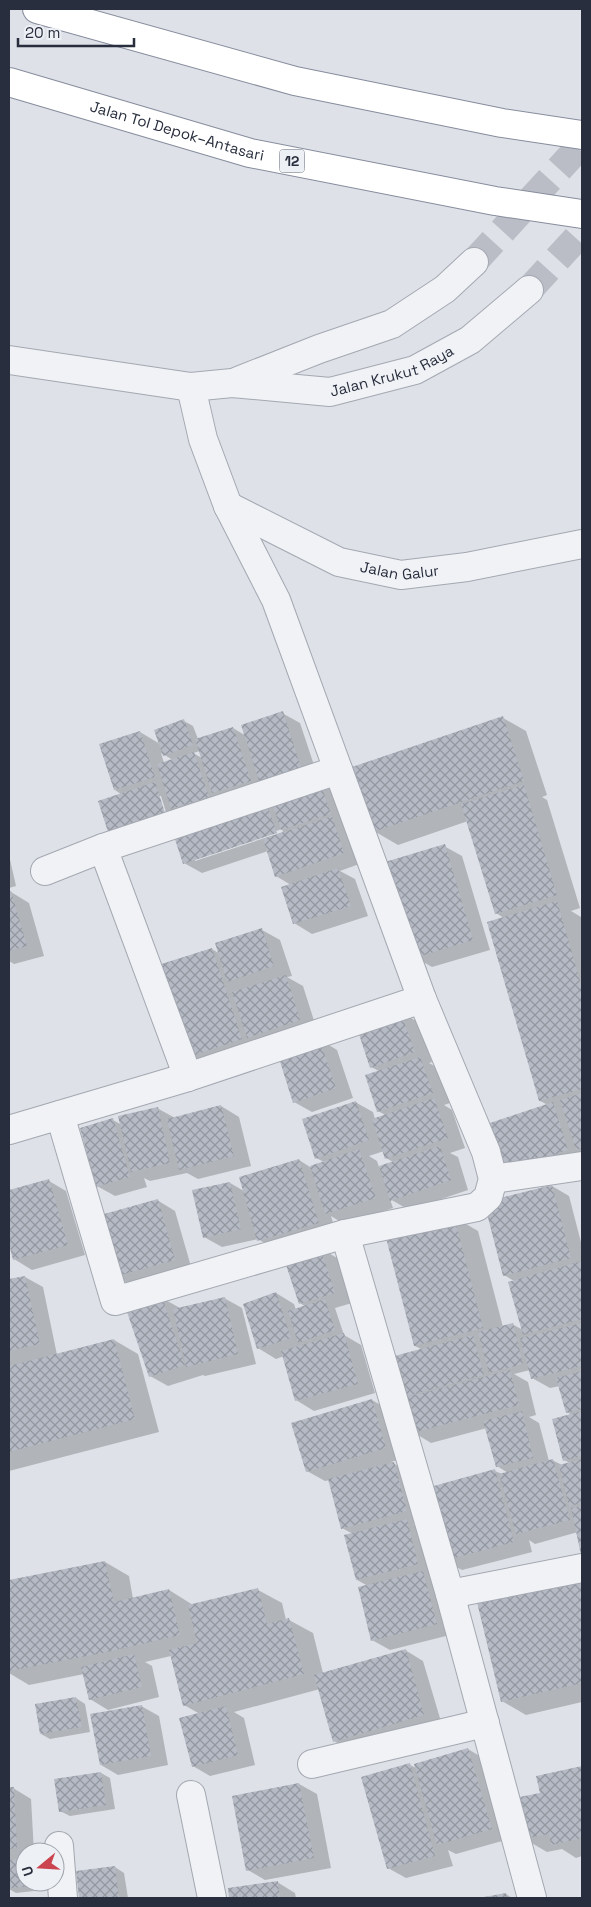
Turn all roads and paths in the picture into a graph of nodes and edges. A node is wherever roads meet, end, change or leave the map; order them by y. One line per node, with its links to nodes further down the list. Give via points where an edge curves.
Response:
1 (37, 9): 3 (highway, via 295,81 502,123)
2 (9, 82): 4 (highway, Jalan Tol Depok–Antasari / 12, via 250,153 495,201)
3 (582, 135)
4 (582, 214)
5 (474, 262): 8 (street, Jalan Krukut Raya, via 445,289 392,324)
6 (529, 290): 8 (street, Jalan Krukut Raya, via 470,340 415,370 330,392)
7 (9, 360): 9 (street, Jalan Krukut Raya)
8 (232, 384): 9 (street, Jalan Krukut Raya)
9 (191, 387): 10 (street, via 203,438)
10 (228, 506): 11 (street, Jalan Galur, via 339,562 401,575 467,567); 12 (street, via 276,600)
11 (582, 544)
12 (338, 770): 13 (street); 15 (street)
13 (103, 848): 14 (street); 16 (street)
14 (45, 870)
15 (422, 999): 16 (street); 20 (street, via 486,1152)
16 (188, 1077): 17 (street)
17 (60, 1115): 18 (street); 21 (street, via 116,1301)
18 (9, 1130)
19 (582, 1166): 20 (street)
20 (493, 1179): 21 (street, via 488,1197 477,1207)
21 (345, 1234): 23 (street)
22 (582, 1568): 23 (street)
23 (450, 1594): 24 (street)
24 (485, 1724): 25 (street); 28 (street)
25 (312, 1764)
26 (190, 1795): 27 (street)
27 (212, 1898)
28 (532, 1898)

